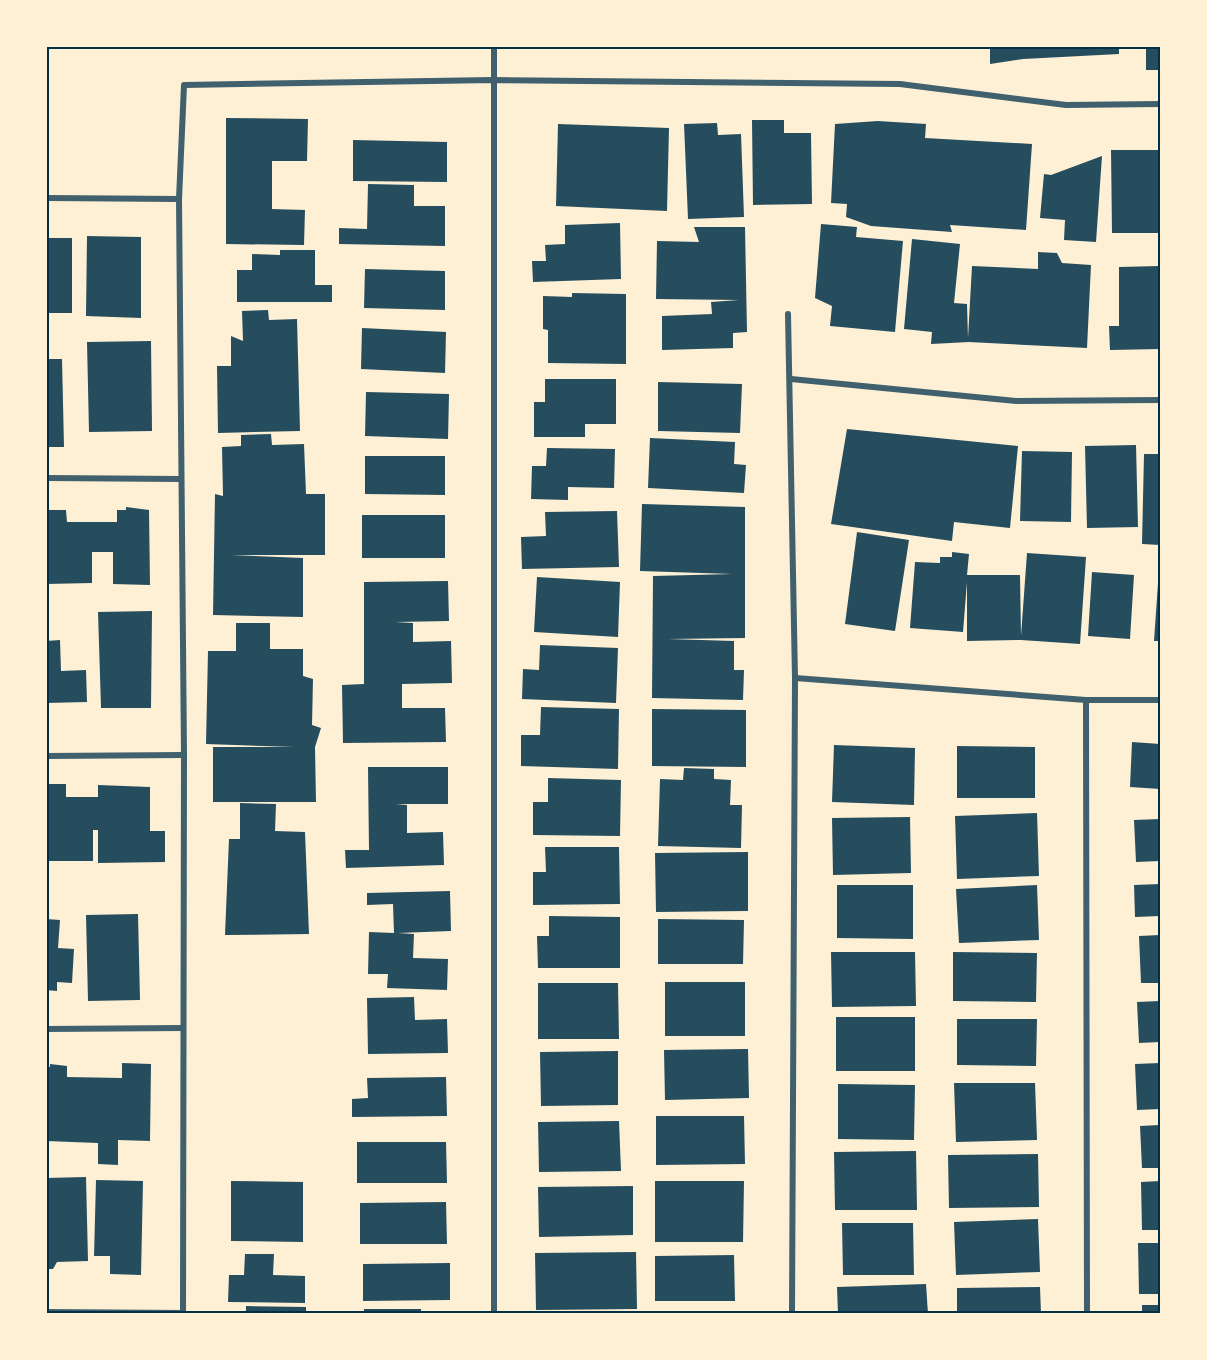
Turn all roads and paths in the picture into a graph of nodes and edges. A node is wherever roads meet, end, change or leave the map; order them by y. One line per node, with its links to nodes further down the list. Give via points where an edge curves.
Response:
1 (494, 46): 2 (street)
2 (494, 80): 3 (street, via 900,84 1066,105); 5 (street, via 183,85); 20 (street)
3 (1161, 104)
4 (46, 198): 5 (street)
5 (179, 199): 10 (street)
6 (788, 314): 7 (street)
7 (791, 379): 8 (street, via 1016,401); 11 (street)
8 (1161, 399)
9 (46, 478): 10 (street)
10 (180, 478): 14 (street)
11 (795, 678): 12 (street); 21 (street)
12 (1086, 700): 13 (street); 22 (street)
13 (1161, 700)
14 (184, 755): 15 (street); 16 (street)
15 (46, 756)
16 (183, 1028): 17 (street); 19 (street)
17 (46, 1029)
18 (46, 1312): 19 (street)
19 (183, 1313)
20 (494, 1314)
21 (792, 1314)
22 (1087, 1314)

